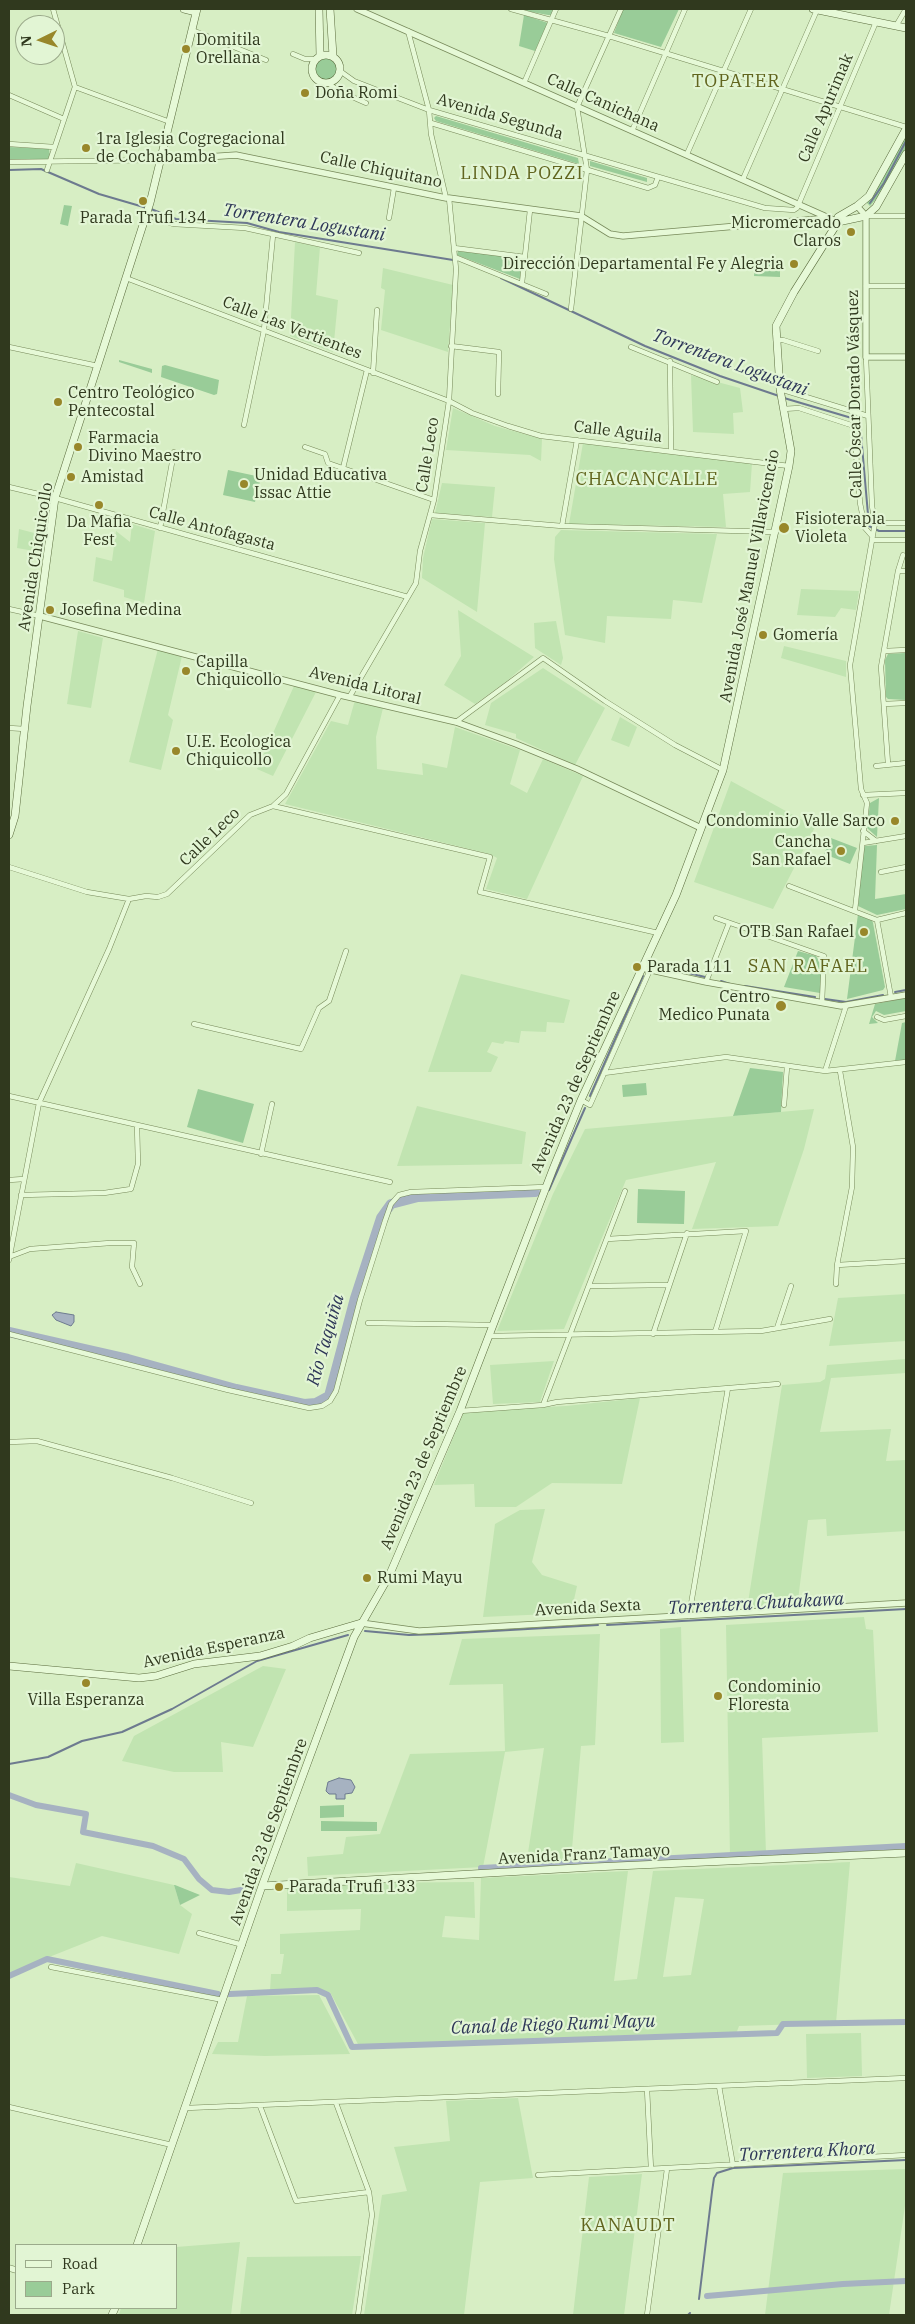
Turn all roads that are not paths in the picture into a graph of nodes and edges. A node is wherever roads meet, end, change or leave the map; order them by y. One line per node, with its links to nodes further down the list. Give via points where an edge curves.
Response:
1 (53, 9): 30 (street)
2 (184, 9): 13 (main road)
3 (319, 9): 24 (main road)
4 (330, 9): 23 (main road)
5 (358, 9): 19 (street, Calle Canichana)
6 (511, 9): 14 (street)
7 (556, 9): 14 (street)
8 (621, 9): 20 (street)
9 (685, 9): 21 (street)
10 (751, 9): 26 (street)
11 (815, 9): 15 (main road); 31 (street)
12 (906, 9): 16 (street)
13 (196, 10): 18 (main road, Avenida Chiquicollo)
14 (552, 19): 20 (street); 28 (street)
15 (876, 22): 16 (main road); 35 (street, Calle Apurimak)
16 (896, 26): 17 (main road)
17 (906, 28)
18 (192, 30): 25 (street); 38 (main road, Avenida Chiquicollo)
19 (408, 30): 28 (street, Calle Canichana); 36 (street, Calle Leco)
20 (609, 36): 21 (street); 34 (street)
21 (666, 53): 26 (street); 41 (street)
22 (293, 54): 24 (street, via 305,59)
23 (333, 56): 24 (main road); 27 (main road, via 339,62)
24 (318, 57): 29 (main road, via 312,67 313,76)
25 (266, 60)
26 (724, 70): 31 (street); 44 (street)
27 (340, 71): 29 (main road, via 337,79); 36 (street, Avenida Segunda, via 354,81)
28 (524, 83): 34 (street, Calle Canichana)
29 (329, 84): 33 (street)
30 (75, 87): 37 (street); 38 (street)
31 (783, 89): 35 (street); 53 (street)
32 (9, 95): 37 (street)
33 (366, 103)
34 (577, 107): 41 (street, Calle Canichana); 46 (street)
35 (840, 107): 40 (street); 56 (street, Calle Apurimak)
36 (429, 110): 39 (street, Calle Leco); 46 (street, Avenida Segunda)
37 (64, 119): 43 (street)
38 (170, 122): 47 (main road, Avenida Chiquicollo)
39 (431, 124): 51 (street, Avenida Segunda); 55 (street, Calle Leco)
40 (906, 128): 57 (main road, Avenida José Manuel Villavicencio, via 876,185)
41 (632, 131): 44 (street, Calle Canichana)
42 (9, 144): 43 (street)
43 (54, 147): 48 (street)
44 (687, 154): 53 (street, Calle Canichana)
45 (906, 154): 61 (main road, via 883,198)
46 (585, 156): 51 (street); 52 (street, Avenida Segunda)
47 (161, 160): 48 (street); 54 (street, Calle Chiquitano, via 236,154); 59 (main road, Avenida Chiquicollo)
48 (50, 161): 49 (street); 50 (street)
49 (9, 162)
50 (47, 170)
51 (587, 170): 52 (street, Avenida Segunda, via 648,188 655,185); 60 (street)
52 (658, 177): 56 (street, Avenida Segunda, via 765,208 794,210)
53 (743, 179): 56 (street, Calle Canichana)
54 (394, 188): 55 (street, Calle Chiquitano); 63 (street)
55 (447, 198): 58 (street, Calle Chiquitano); 67 (street, Calle Leco)
56 (799, 203): 64 (street, Calle Canichana)
57 (857, 206): 61 (street); 65 (main road, Avenida José Manuel Villavicencio, via 841,214)
58 (530, 210): 60 (street, Calle Chiquitano); 69 (street)
59 (148, 211): 66 (street, via 173,224 245,228); 71 (main road, Avenida Chiquicollo)
60 (581, 216): 64 (street, Calle Chiquitano, via 610,234 623,236); 76 (street)
61 (866, 216): 62 (street); 65 (main road); 73 (street, Calle Óscar Dorado Vásquez)
62 (906, 216)
63 (389, 218)
64 (829, 218): 65 (street, Calle Canichana)
65 (838, 222): 79 (main road, Avenida José Manuel Villavicencio, via 782,313 776,326)
66 (273, 235): 68 (street); 78 (street)
67 (454, 248): 69 (street); 70 (street, Calle Leco)
68 (359, 253)
69 (524, 256): 72 (street)
70 (455, 257): 72 (street); 80 (street, Calle Leco)
71 (126, 278): 78 (street, Calle Las Vertientes); 87 (main road, Avenida Chiquicollo)
72 (522, 283): 75 (street)
73 (866, 286): 74 (street); 84 (street, Calle Óscar Dorado Vásquez)
74 (906, 286)
75 (546, 294)
76 (571, 309)
77 (377, 310): 88 (street)
78 (264, 330): 88 (street, Calle Las Vertientes); 94 (street)
79 (776, 340): 83 (street); 91 (main road, Avenida José Manuel Villavicencio)
80 (451, 346): 90 (street, via 499,352); 92 (street, Calle Leco)
81 (631, 347): 86 (street)
82 (9, 348): 87 (street)
83 (818, 351)
84 (866, 357): 85 (street); 93 (street, Calle Óscar Dorado Vásquez)
85 (906, 357)
86 (670, 361): 89 (street); 97 (street)
87 (98, 366): 102 (main road, Avenida Chiquicollo)
88 (370, 372): 92 (street, Calle Las Vertientes); 100 (street)
89 (717, 382)
90 (498, 394)
91 (781, 398): 93 (street); 99 (main road, Avenida José Manuel Villavicencio, via 790,451); 109 (street, via 854,428 860,503 865,528)
92 (449, 401): 95 (street, Calle Aguila, via 508,426 541,436); 103 (street, Calle Leco)
93 (868, 416): 109 (street, Calle Óscar Dorado Vásquez)
94 (244, 425)
95 (577, 440): 97 (street, Calle Aguila); 106 (street)
96 (305, 446): 100 (street, via 325,454 328,463)
97 (671, 451): 99 (street, Calle Aguila)
98 (174, 452): 107 (street)
99 (789, 466): 108 (main road, Avenida José Manuel Villavicencio)
100 (343, 468): 103 (street)
101 (9, 487): 102 (street, Calle Antofagasta)
102 (55, 498): 107 (street, Calle Antofagasta); 116 (main road, Avenida Chiquicollo)
103 (434, 500): 104 (street, Calle Leco)
104 (430, 515): 106 (street); 114 (street, Calle Leco, via 420,550 416,583)
105 (906, 523): 109 (street)
106 (562, 526): 108 (street)
107 (160, 528): 114 (street, Calle Antofagasta)
108 (776, 532): 129 (main road, Avenida José Manuel Villavicencio)
109 (873, 532): 110 (street); 131 (street, Calle Óscar Dorado Vásquez, via 850,665)
110 (906, 540)
111 (903, 555): 112 (street)
112 (898, 571): 113 (street); 118 (street)
113 (906, 571)
114 (408, 596): 120 (street, Calle Leco)
115 (9, 609): 116 (street, Avenida Litoral)
116 (40, 616): 119 (street, Avenida Litoral); 125 (main road, Avenida Chiquicollo)
117 (906, 650): 118 (street)
118 (884, 651): 122 (street, via 881,667)
119 (340, 695): 120 (street, Avenida Litoral); 132 (street, Calle Leco, via 286,794)
120 (350, 696): 123 (street, Avenida Litoral)
121 (906, 703): 122 (street)
122 (884, 704): 127 (street)
123 (456, 722): 129 (street, via 543,658 605,701); 133 (street, Avenida Litoral, via 577,769)
124 (9, 728): 125 (street)
125 (24, 729): 135 (main road, Avenida Chiquicollo, via 15,816)
126 (906, 763): 127 (street)
127 (888, 764): 128 (street)
128 (876, 766)
129 (723, 770): 133 (main road, Avenida José Manuel Villavicencio)
130 (906, 793): 131 (street)
131 (863, 795): 134 (street, Calle Óscar Dorado Vásquez, via 867,804)
132 (273, 806): 143 (street, Calle Leco, via 250,816 174,889 158,897); 149 (street, via 490,857 480,892)
133 (701, 828): 149 (main road, Avenida 23 de Septiembre)
134 (864, 831): 137 (street); 138 (street, Calle Óscar Dorado Vásquez)
135 (9, 835)
136 (906, 836): 137 (street)
137 (876, 841): 138 (street)
138 (863, 843): 144 (street, Calle Óscar Dorado Vásquez)
139 (9, 867): 143 (street, via 87,892)
140 (906, 867): 141 (street)
141 (881, 872)
142 (789, 886): 144 (street)
143 (129, 899): 168 (street, via 106,958)
144 (855, 910): 147 (street)
145 (906, 913): 147 (street)
146 (716, 918): 148 (street)
147 (877, 920): 155 (street)
148 (728, 923): 153 (street); 156 (street, via 824,956)
149 (658, 933): 151 (main road, Avenida 23 de Septiembre)
150 (346, 951): 160 (street, via 329,1001 319,1008 301,1049)
151 (642, 968): 152 (street); 167 (main road, Avenida 23 de Septiembre)
152 (650, 970): 153 (street); 165 (street)
153 (706, 982): 156 (street)
154 (906, 995): 155 (street)
155 (891, 998): 157 (street)
156 (822, 1002): 157 (street)
157 (846, 1006): 163 (street)
158 (906, 1016): 159 (street, via 884,1020)
159 (877, 1017)
160 (194, 1024)
161 (906, 1062): 164 (street)
162 (787, 1067): 163 (street); 165 (street, via 726,1058); 170 (street)
163 (825, 1071): 164 (street)
164 (840, 1071): 184 (street, via 853,1147 852,1187)
165 (604, 1073): 167 (street, via 590,1105)
166 (9, 1096): 168 (street)
167 (582, 1100): 176 (main road, Avenida 23 de Septiembre)
168 (39, 1103): 171 (street); 173 (street)
169 (272, 1104): 172 (street)
170 (784, 1105)
171 (137, 1125): 172 (street); 178 (street, via 138,1164 131,1190)
172 (261, 1154): 175 (street)
173 (24, 1179): 174 (street); 178 (street)
174 (9, 1180)
175 (390, 1182)
176 (546, 1187): 192 (main road, Avenida 23 de Septiembre); 195 (street, via 399,1195 385,1221 336,1391 322,1406 309,1408 237,1392)
177 (625, 1191): 180 (street)
178 (21, 1195): 181 (street)
179 (687, 1233): 180 (street); 187 (street); 194 (street, via 746,1230)
180 (607, 1239): 188 (street)
181 (10, 1242): 182 (street)
182 (9, 1258): 185 (street, via 30,1249 134,1243 132,1268)
183 (906, 1261): 184 (street)
184 (837, 1265): 186 (street)
185 (140, 1284)
186 (836, 1284)
187 (670, 1285): 188 (street); 196 (street)
188 (589, 1286): 197 (street)
189 (791, 1286): 193 (street)
190 (830, 1319): 193 (street)
191 (368, 1323): 192 (street)
192 (493, 1325): 198 (main road, Avenida 23 de Septiembre)
193 (777, 1328): 194 (street)
194 (715, 1332): 196 (street)
195 (9, 1334)
196 (653, 1334): 197 (street)
197 (570, 1335): 198 (street); 201 (street)
198 (489, 1336): 202 (main road, Avenida 23 de Septiembre)
199 (778, 1384): 200 (street)
200 (728, 1388): 201 (street, via 557,1402); 206 (street)
201 (543, 1406): 202 (street)
202 (460, 1411): 207 (main road, Avenida 23 de Septiembre, via 389,1576)
203 (9, 1442): 204 (street, via 37,1442)
204 (251, 1503)
205 (906, 1603): 206 (street, Avenida Sexta)
206 (689, 1616): 207 (street, Avenida Sexta, via 419,1631)
207 (360, 1626): 208 (main road, Avenida Esperanza, via 310,1638 260,1656 194,1664 139,1678); 210 (main road, Avenida 23 de Septiembre)
208 (9, 1666)
209 (906, 1852): 210 (main road, Avenida Franz Tamayo)
210 (262, 1886): 212 (main road, Avenida 23 de Septiembre)
211 (199, 1933): 212 (street)
212 (243, 1945): 214 (main road, Avenida 23 de Septiembre)
213 (50, 1967): 214 (street)
214 (223, 2000): 221 (main road, Avenida 23 de Septiembre)
215 (906, 2078): 216 (street)
216 (719, 2086): 217 (street); 224 (street)
217 (647, 2089): 218 (street); 225 (street)
218 (336, 2103): 219 (street); 228 (street)
219 (260, 2106): 221 (street); 228 (street, via 296,2201)
220 (9, 2107): 222 (street)
221 (186, 2108): 222 (main road, Avenida 23 de Septiembre)
222 (172, 2145): 229 (main road, Avenida 23 de Septiembre)
223 (906, 2155): 224 (street)
224 (732, 2164): 226 (street)
225 (651, 2169): 226 (street); 227 (street)
226 (667, 2169): 231 (street)
227 (538, 2175)
228 (369, 2192): 230 (street, via 372,2215)
229 (137, 2244)
230 (358, 2315)
231 (647, 2315)

